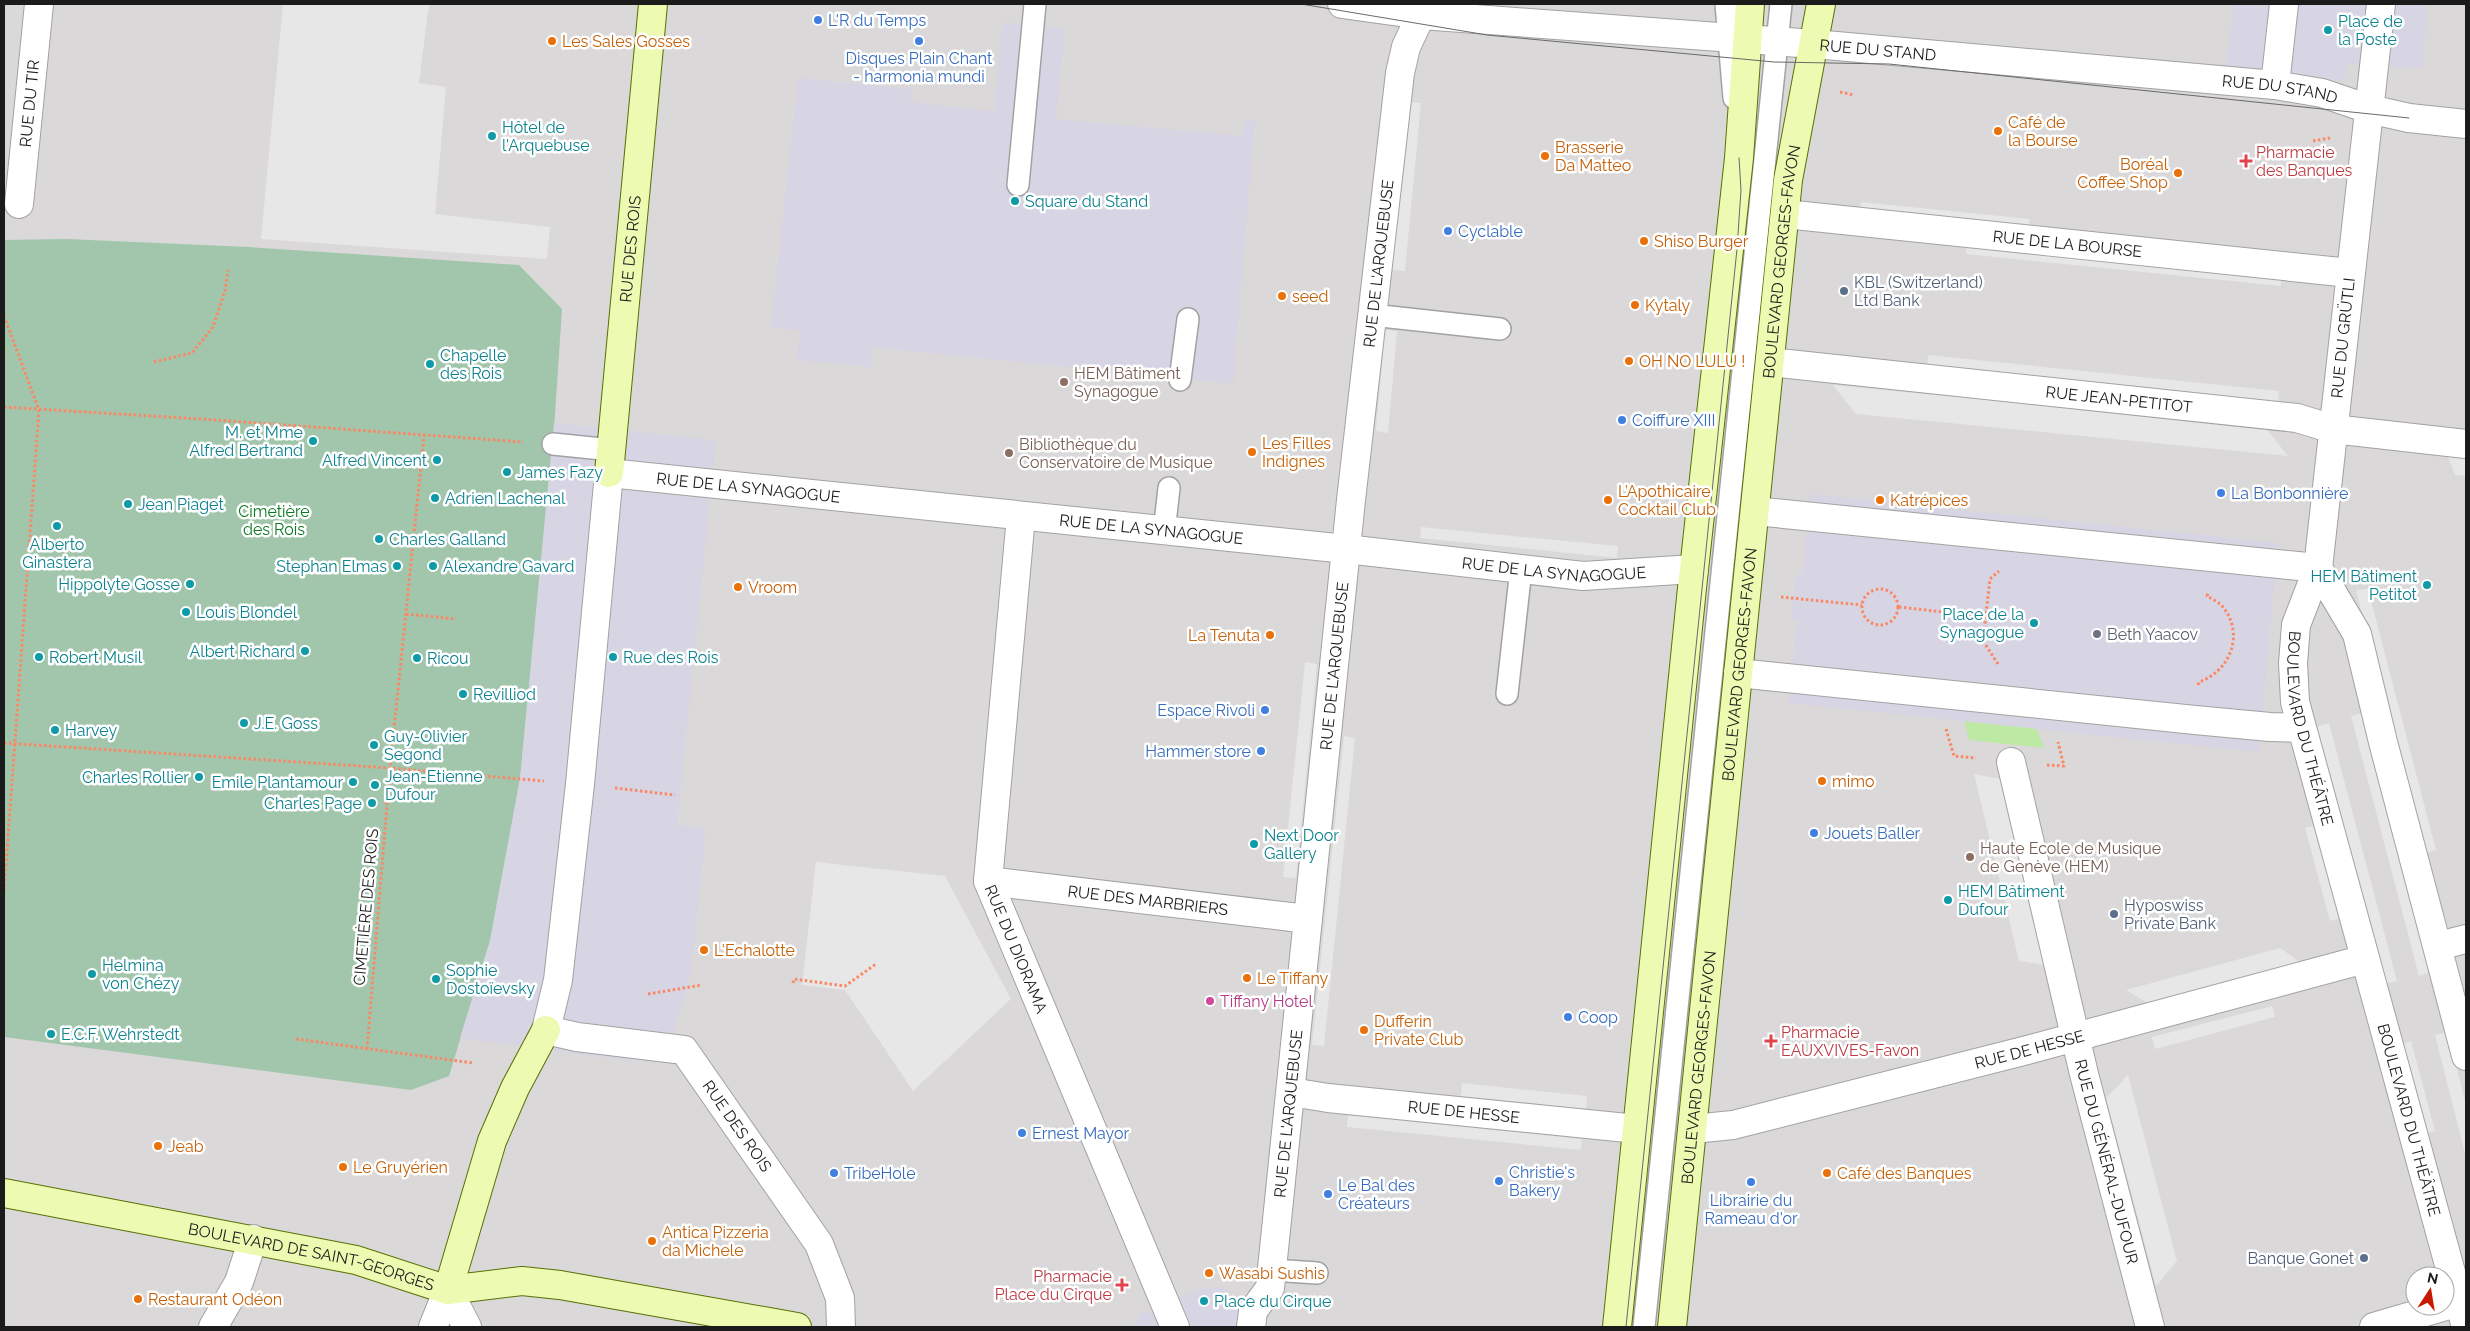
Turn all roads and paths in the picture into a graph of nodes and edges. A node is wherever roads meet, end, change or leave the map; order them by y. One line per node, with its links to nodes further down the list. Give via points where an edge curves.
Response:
1 (39, 4): 19 (street, RUE DU TIR)
2 (653, 4): 36 (main road, RUE DES ROIS)
3 (1035, 4): 18 (lane)
4 (1342, 4): 11 (street, RUE DU STAND)
5 (1726, 4): 12 (lane)
6 (1750, 4): 12 (main road)
7 (1782, 4): 13 (lane)
8 (1821, 4): 14 (main road, BOULEVARD GEORGES-FAVON)
9 (2284, 4): 15 (street)
10 (2381, 4): 16 (street)
11 (1421, 9): 12 (street, RUE DU STAND); 23 (street, RUE DE L'ARQUEBUSE, via 1400,73)
12 (1738, 39): 13 (street, RUE DU STAND); 46 (main road, via 1739,158)
13 (1777, 41): 14 (street, RUE DU STAND); 97 (lane)
14 (1814, 44): 15 (street, RUE DU STAND); 20 (main road, BOULEVARD GEORGES-FAVON, via 1788,180)
15 (2275, 85): 16 (street, RUE DU STAND, via 2322,93)
16 (2369, 109): 17 (street, RUE DU STAND, via 2409,118); 22 (street, RUE DU GRÜTLI)
17 (2466, 124)
18 (1018, 185)
19 (19, 204)
20 (1785, 214): 22 (street, RUE DE LA BOURSE); 28 (main road, BOULEVARD GEORGES-FAVON)
21 (228, 270): 27 (path, via 213,327 192,353)
22 (2350, 272): 32 (street, RUE DU GRÜTLI)
23 (1372, 315): 26 (lane); 42 (street, RUE DE L'ARQUEBUSE)
24 (4, 316): 31 (path)
25 (1188, 319): 29 (lane)
26 (1500, 329)
27 (154, 362)
28 (1770, 362): 32 (street, RUE JEAN-PETITOT, via 2297,418); 38 (main road, BOULEVARD GEORGES-FAVON)
29 (1180, 380)
30 (4, 407): 31 (path)
31 (39, 410): 33 (path); 60 (path)
32 (2333, 429): 35 (street, RUE JEAN-PETITOT); 44 (street, RUE DU GRÜTLI)
33 (424, 436): 34 (path); 50 (path, CIMETIÈRE DES ROIS)
34 (553, 444): 36 (lane)
35 (2466, 444)
36 (611, 462): 39 (street, RUE DE LA SYNAGOGUE); 74 (street, RUE DES ROIS, via 560,960)
37 (1169, 488): 40 (lane)
38 (1755, 511): 41 (street); 54 (main road, BOULEVARD GEORGES-FAVON)
39 (1021, 516): 40 (street, RUE DE LA SYNAGOGUE); 64 (street, RUE DU DIORAMA)
40 (1164, 532): 42 (street, RUE DE LA SYNAGOGUE)
41 (2037, 539): 43 (street); 51 (path, via 1990,579)
42 (1346, 549): 45 (street, RUE DE LA SYNAGOGUE); 66 (street, RUE DE L'ARQUEBUSE)
43 (2211, 557): 44 (street); 57 (path, via 2207,596 2222,606 2234,632 2231,652 2222,668 2199,682)
44 (2318, 568): 58 (street, BOULEVARD DU THÉÂTRE, via 2296,625 2293,673); 68 (street, via 2357,634)
45 (1522, 569): 46 (street, RUE DE LA SYNAGOGUE, via 1583,576); 55 (lane)
46 (1694, 569): 81 (main road)
47 (1781, 597): 48 (path)
48 (1862, 605): 49 (path, via 1873,590 1882,589 1896,598); 49 (path, via 1863,615 1870,623 1880,626 1889,623)
49 (1899, 607): 51 (path)
50 (406, 614): 53 (path); 62 (path, CIMETIÈRE DES ROIS)
51 (1986, 617): 52 (path); 56 (path, via 1983,641)
52 (1996, 618)
53 (456, 619)
54 (1738, 673): 56 (street); 82 (main road, BOULEVARD GEORGES-FAVON)
55 (1508, 694)
56 (2022, 702): 57 (street)
57 (2195, 720): 58 (street)
58 (2301, 728): 69 (street, BOULEVARD DU THÉÂTRE)
59 (4, 744): 60 (path)
60 (15, 744): 62 (path); 65 (path)
61 (2011, 762): 75 (street, RUE DU GÉNÉRAL-DUFOUR)
62 (390, 768): 63 (path); 77 (path, CIMETIÈRE DES ROIS)
63 (520, 779)
64 (988, 881): 66 (street, RUE DES MARBRIERS); 94 (street, RUE DU DIORAMA)
65 (4, 892)
66 (1308, 919): 80 (street, RUE DE L'ARQUEBUSE)
67 (2466, 939): 68 (street)
68 (2438, 946): 78 (street)
69 (2365, 960): 75 (street, RUE DE HESSE); 88 (street, BOULEVARD DU THÉÂTRE)
70 (876, 964): 71 (path, via 845,986 794,979)
71 (793, 984)
72 (702, 985): 73 (path)
73 (648, 994)
74 (546, 1030): 87 (main road, RUE DES ROIS, via 515,1088 492,1141); 93 (street, RUE DES ROIS, via 684,1050 820,1244 840,1298)
75 (2076, 1037): 82 (street, RUE DE HESSE, via 1733,1125); 99 (street, RUE DU GÉNÉRAL-DUFOUR)
76 (296, 1039): 77 (path)
77 (368, 1048): 79 (path)
78 (2466, 1056)
79 (473, 1063)
80 (1291, 1092): 81 (street, RUE DE HESSE); 86 (street, RUE DE L'ARQUEBUSE)
81 (1637, 1129): 96 (main road)
82 (1693, 1130): 98 (main road, BOULEVARD GEORGES-FAVON)
83 (4, 1193): 84 (main road, BOULEVARD DE SAINT-GEORGES)
84 (252, 1239): 87 (main road, BOULEVARD DE SAINT-GEORGES, via 356,1260); 89 (street, via 240,1282)
85 (1317, 1273): 86 (lane)
86 (1271, 1279): 95 (street, RUE DE L'ARQUEBUSE, via 1254,1311)
87 (448, 1290): 90 (street); 91 (street); 92 (main road, BOULEVARD DE SAINT-GEORGES, via 522,1281 560,1285)
88 (2464, 1310): 100 (street)
89 (213, 1327)
90 (433, 1327)
91 (467, 1327)
92 (797, 1327)
93 (841, 1327)
94 (1175, 1327)
95 (1251, 1327)
96 (1617, 1327)
97 (1644, 1327)
98 (1672, 1327)
99 (2150, 1327)
100 (2374, 1327)

